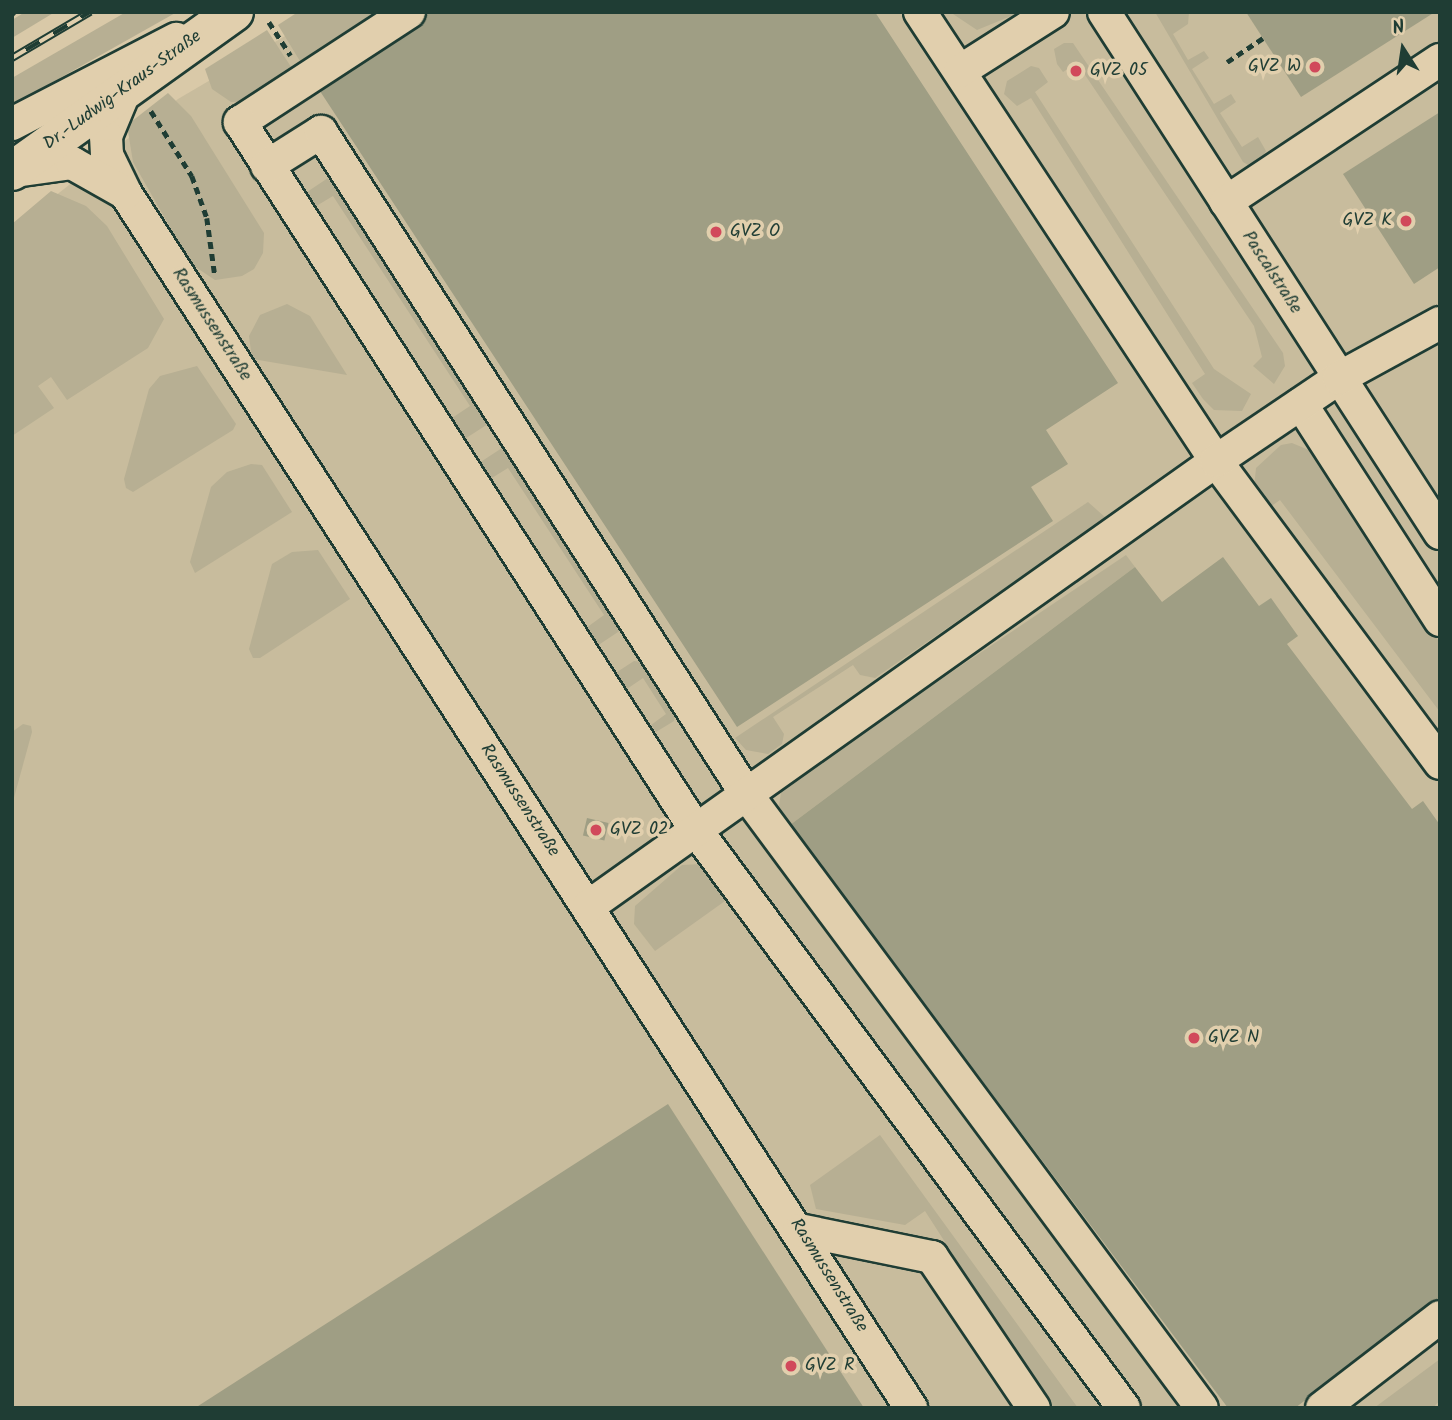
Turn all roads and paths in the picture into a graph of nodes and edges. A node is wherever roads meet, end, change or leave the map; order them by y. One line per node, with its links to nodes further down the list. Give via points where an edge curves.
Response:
1 (409, 12): 10 (street)
2 (920, 12): 9 (street)
3 (1053, 12): 9 (street)
4 (1104, 12): 16 (street, Pascalstraße)
5 (245, 15): 10 (path); 11 (main road, Dr.-Ludwig-Kraus-Straße); 12 (street)
6 (1263, 38): 8 (path)
7 (1440, 60): 16 (street)
8 (1227, 62)
9 (960, 71): 21 (street)
10 (305, 79): 13 (street, via 240,122)
11 (138, 95): 14 (main road, Dr.-Ludwig-Kraus-Straße); 15 (street, Rasmussenstraße, via 111,117 106,136 107,155); 18 (path, via 192,176 207,218 216,270)
12 (12, 124)
13 (268, 166): 25 (street, via 321,132); 26 (street)
14 (12, 172): 15 (street, Rasmussenstraße, via 72,163)
15 (126, 194): 18 (street, Rasmussenstraße)
16 (1226, 202): 19 (street, Pascalstraße)
17 (1440, 323): 19 (street)
18 (212, 326): 27 (street, Rasmussenstraße)
19 (1339, 378): 20 (street); 22 (street, Pascalstraße)
20 (1301, 404): 21 (street); 23 (street)
21 (1216, 461): 24 (street); 25 (street)
22 (1440, 533)
23 (1440, 620)
24 (1440, 763)
25 (747, 795): 26 (street); 33 (street)
26 (696, 830): 27 (street); 32 (street)
27 (589, 906): 28 (street, Rasmussenstraße)
28 (799, 1230): 30 (street, Rasmussenstraße); 31 (street, via 932,1257)
29 (1440, 1317): 34 (street)
30 (911, 1408)
31 (1034, 1408)
32 (1124, 1408)
33 (1202, 1408)
34 (1322, 1408)

